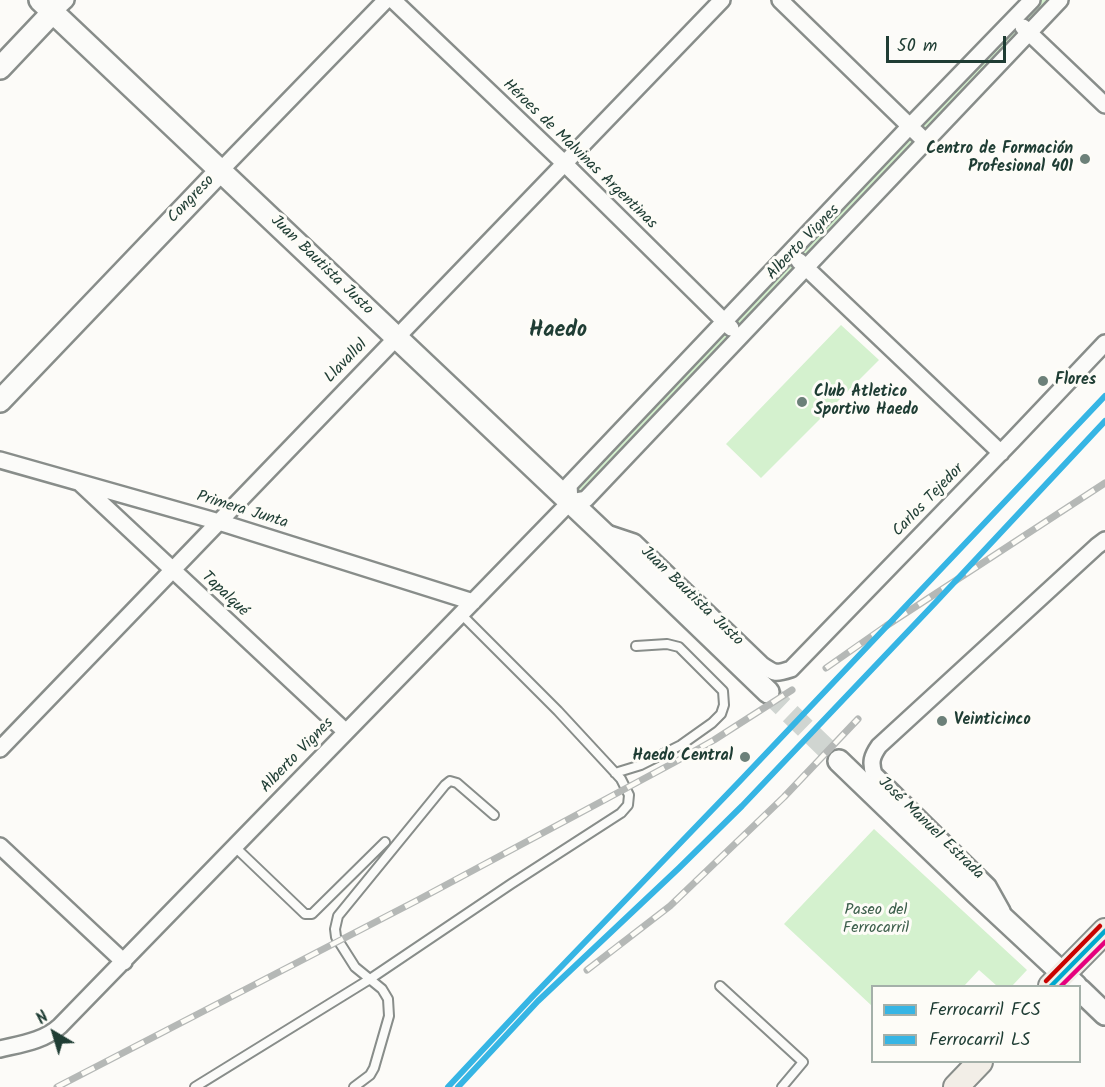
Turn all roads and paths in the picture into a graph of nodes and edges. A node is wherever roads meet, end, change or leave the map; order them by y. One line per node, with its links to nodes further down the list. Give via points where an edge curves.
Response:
1 (386, 0): 15 (street, Congreso)
2 (393, 0): 14 (street, Héroes de Malvinas Argentinas)
3 (722, 0): 14 (street, Llavallol)
4 (780, 0): 12 (street)
5 (1032, 0): 8 (street, Alberto Vignes)
6 (1060, 0): 9 (street, Alberto Vignes)
7 (53, 4): 10 (street); 15 (street, Juan Bautista Justo)
8 (1014, 19): 9 (street); 12 (street, Alberto Vignes)
9 (1029, 33): 11 (street); 13 (street, Alberto Vignes)
10 (0, 68)
11 (1105, 105)
12 (909, 127): 13 (street); 16 (street, Alberto Vignes)
13 (926, 142): 17 (street, Alberto Vignes)
14 (564, 163): 18 (street, Héroes de Malvinas Argentinas); 20 (street, Llavallol)
15 (221, 170): 20 (street, Juan Bautista Justo); 22 (street, Congreso)
16 (790, 253): 17 (street); 18 (street, Alberto Vignes)
17 (805, 268): 19 (street, Alberto Vignes); 23 (street)
18 (724, 321): 19 (street, Héroes de Malvinas Argentinas); 26 (street, Alberto Vignes, via 570,485)
19 (740, 336): 26 (street, Alberto Vignes, via 586,499)
20 (396, 337): 26 (street, Juan Bautista Justo); 27 (street, Llavallol)
21 (1105, 344): 23 (street, Carlos Tejedor)
22 (0, 401)
23 (1001, 453): 34 (street, Carlos Tejedor, via 791,669)
24 (0, 460): 25 (street, Primera Junta)
25 (79, 482): 27 (street, Primera Junta); 30 (street, Tapalqué)
26 (570, 502): 28 (street, Juan Bautista Justo); 31 (street, Alberto Vignes)
27 (219, 522): 30 (street, Llavallol); 31 (street, Primera Junta)
28 (602, 532): 34 (street, Juan Bautista Justo); 34 (street, Juan Bautista Justo, via 634,542 762,665)
29 (1102, 547): 43 (street, José Manuel Estrada, via 879,746 870,764 874,774 988,886)
30 (172, 571): 35 (street, Tapalqué); 36 (street, Llavallol)
31 (473, 602): 32 (street, Alberto Vignes)
32 (461, 614): 35 (street, Alberto Vignes); 38 (lane)
33 (636, 646): 38 (lane, via 679,647 723,691 724,705 712,723 681,745)
34 (771, 682)
35 (346, 732): 42 (street, Alberto Vignes)
36 (0, 749)
37 (839, 761): 43 (street, José Manuel Estrada)
38 (615, 773): 46 (lane, via 629,795 628,805 621,813)
39 (494, 815): 46 (lane, via 450,781 338,916 336,937 355,967)
40 (385, 842): 42 (lane, via 312,914 306,914)
41 (0, 846): 45 (street)
42 (235, 847): 45 (street, Alberto Vignes)
43 (1009, 924): 47 (street, José Manuel Estrada)
44 (1105, 931): 47 (main road)
45 (124, 962): 51 (street, Alberto Vignes, via 51,1034)
46 (370, 979): 53 (lane); 54 (lane, via 388,999 389,1016 374,1068)
47 (1067, 984)
48 (720, 986): 55 (lane, via 803,1062)
49 (1081, 995): 50 (street, José Manuel Estrada)
50 (1105, 1014)
51 (0, 1049)
52 (979, 1063): 56 (main road)
53 (195, 1087)
54 (354, 1087)
55 (782, 1087)
56 (956, 1087)

